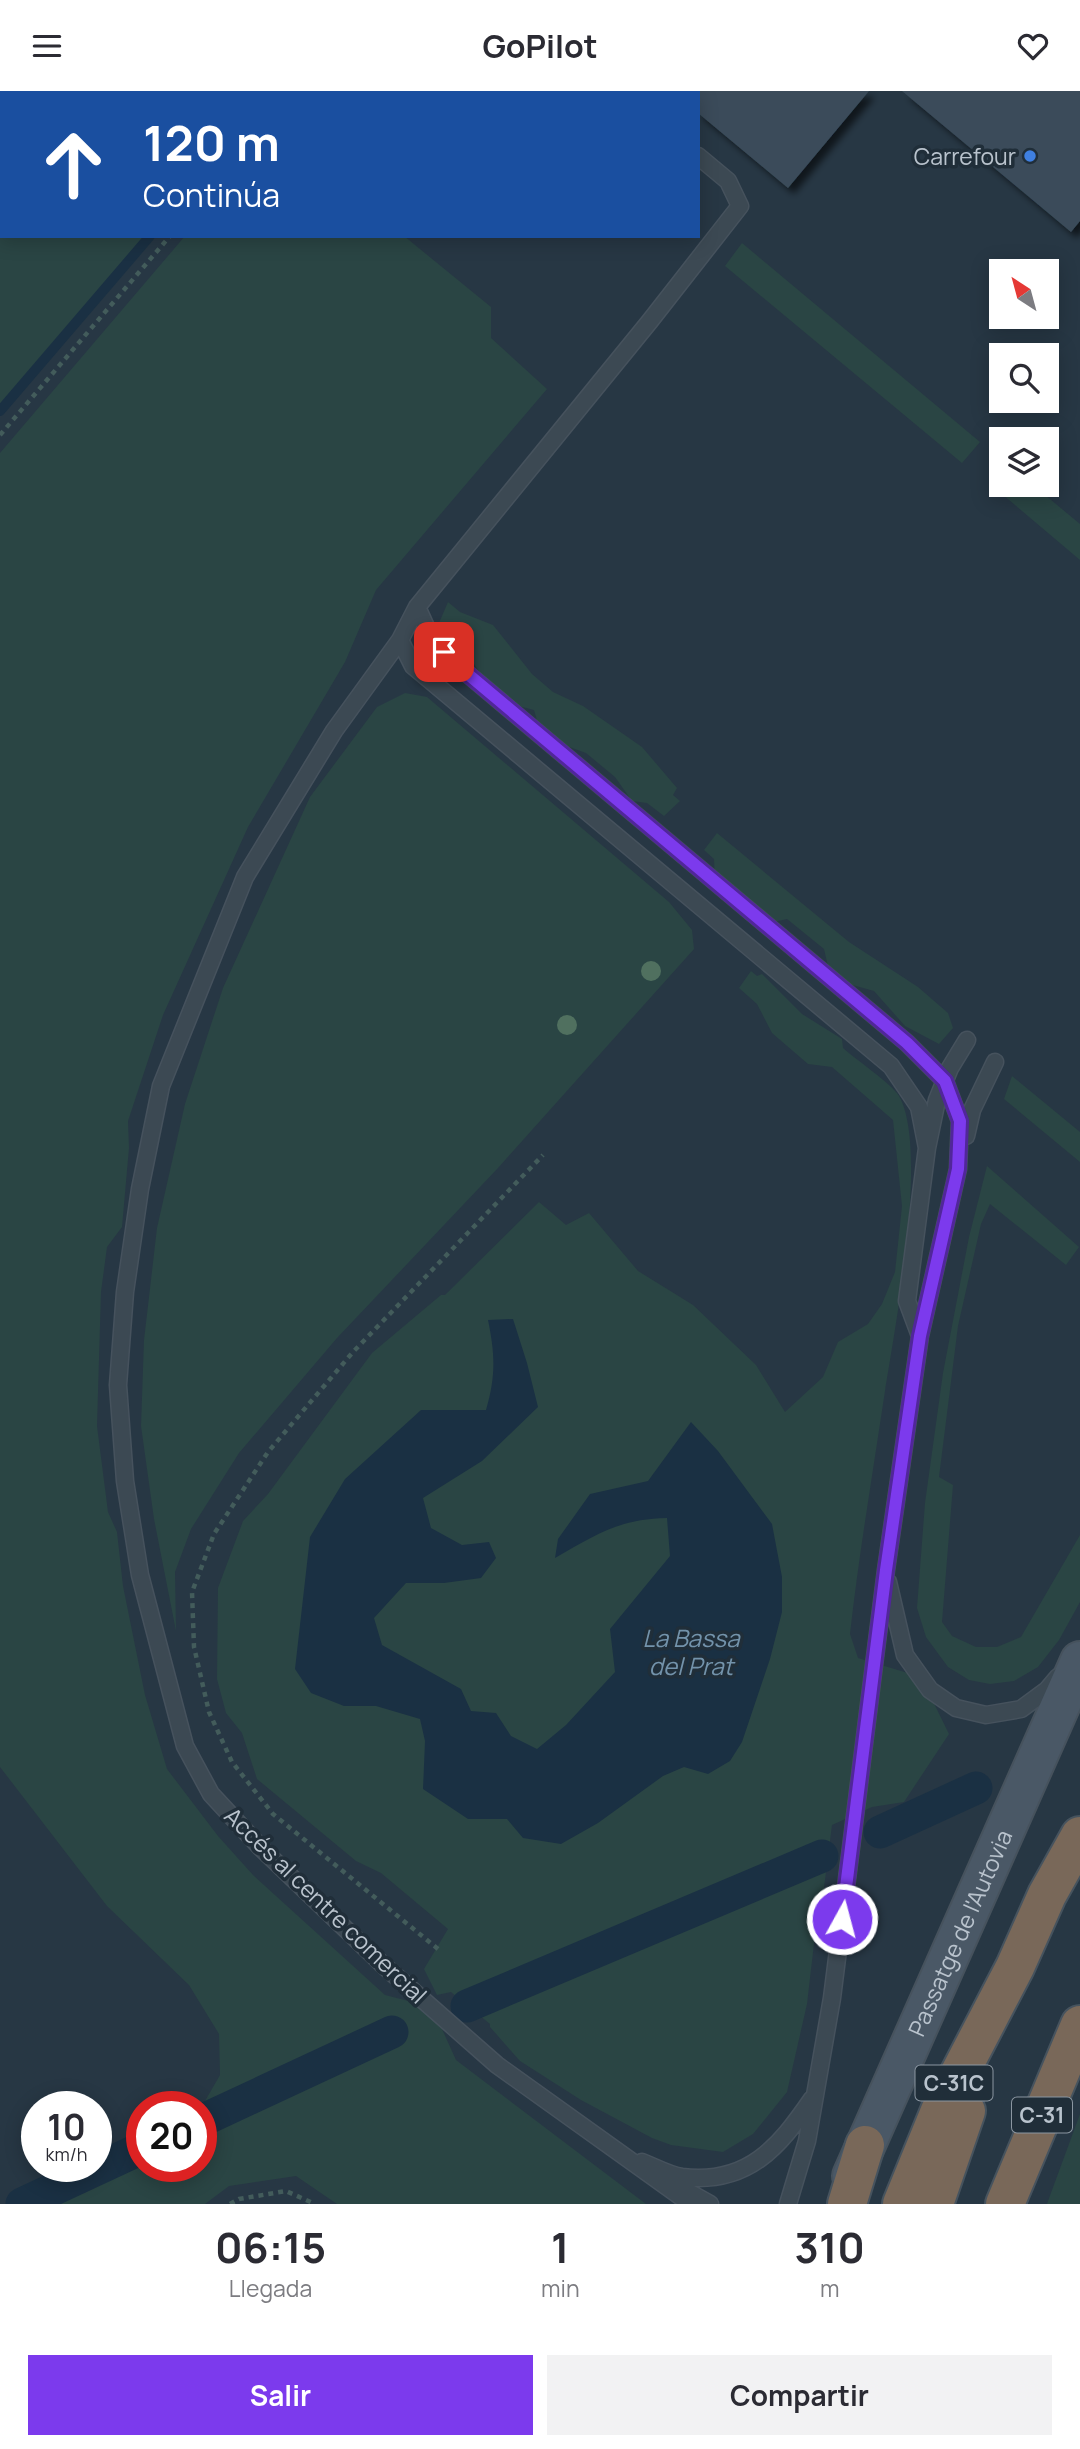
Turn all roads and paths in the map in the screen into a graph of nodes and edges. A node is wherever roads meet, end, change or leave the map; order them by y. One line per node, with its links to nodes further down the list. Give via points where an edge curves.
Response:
1 (700, 158): 4 (lane, Accés al centre comercial, via 728,181 740,206)
2 (168, 238): 3 (path)
3 (0, 435)
4 (417, 607): 5 (lane, Accés al centre comercial); 8 (lane, via 431,638 457,665 907,1043)
5 (400, 641): 9 (lane, via 413,666 891,1066 919,1107); 22 (lane, Accés al centre comercial, via 334,730 245,877 161,1086 125,1292 118,1385 125,1481 140,1575 169,1688 185,1746 211,1794 381,1963 497,2065)
6 (967, 1040): 8 (lane)
7 (995, 1062): 11 (lane, via 972,1110)
8 (945, 1081): 9 (lane); 11 (lane, via 960,1121)
9 (927, 1149): 12 (lane, via 907,1301)
10 (543, 1155): 17 (path, via 353,1352 268,1452 214,1534 192,1592 194,1647 209,1713 232,1762 274,1814)
11 (958, 1169): 12 (lane, Accés al centre comercial)
12 (920, 1336): 13 (lane, Accés al centre comercial)
13 (886, 1570): 14 (lane, Accés al centre comercial, via 905,1655 930,1690 956,1708 986,1715 1021,1709 1047,1691); 20 (lane, Accés al centre comercial, via 832,1998)
14 (1080, 1649)
15 (1080, 1661): 21 (street, Passatge de l'Autovia)
16 (1080, 1836): 18 (highway)
17 (438, 1949)
18 (1015, 1967): 30 (highway, C-31C, via 940,2111); 31 (highway)
19 (1080, 2025): 32 (highway, C-31)
20 (815, 2094): 22 (lane, Accés al centre comercial, via 786,2136 746,2168 715,2177 681,2177); 27 (lane, Accés al centre comercial)
21 (865, 2145): 28 (street, Passatge de l'Autovia); 29 (highway)
22 (620, 2154): 25 (lane, Accés al centre comercial); 26 (lane, Accés al centre comercial)
23 (230, 2204): 24 (path, via 286,2191)
24 (314, 2204)
25 (691, 2204)
26 (710, 2204)
27 (788, 2204)
28 (840, 2204)
29 (847, 2204)
30 (902, 2204)
31 (934, 2204)
32 (1005, 2204)

